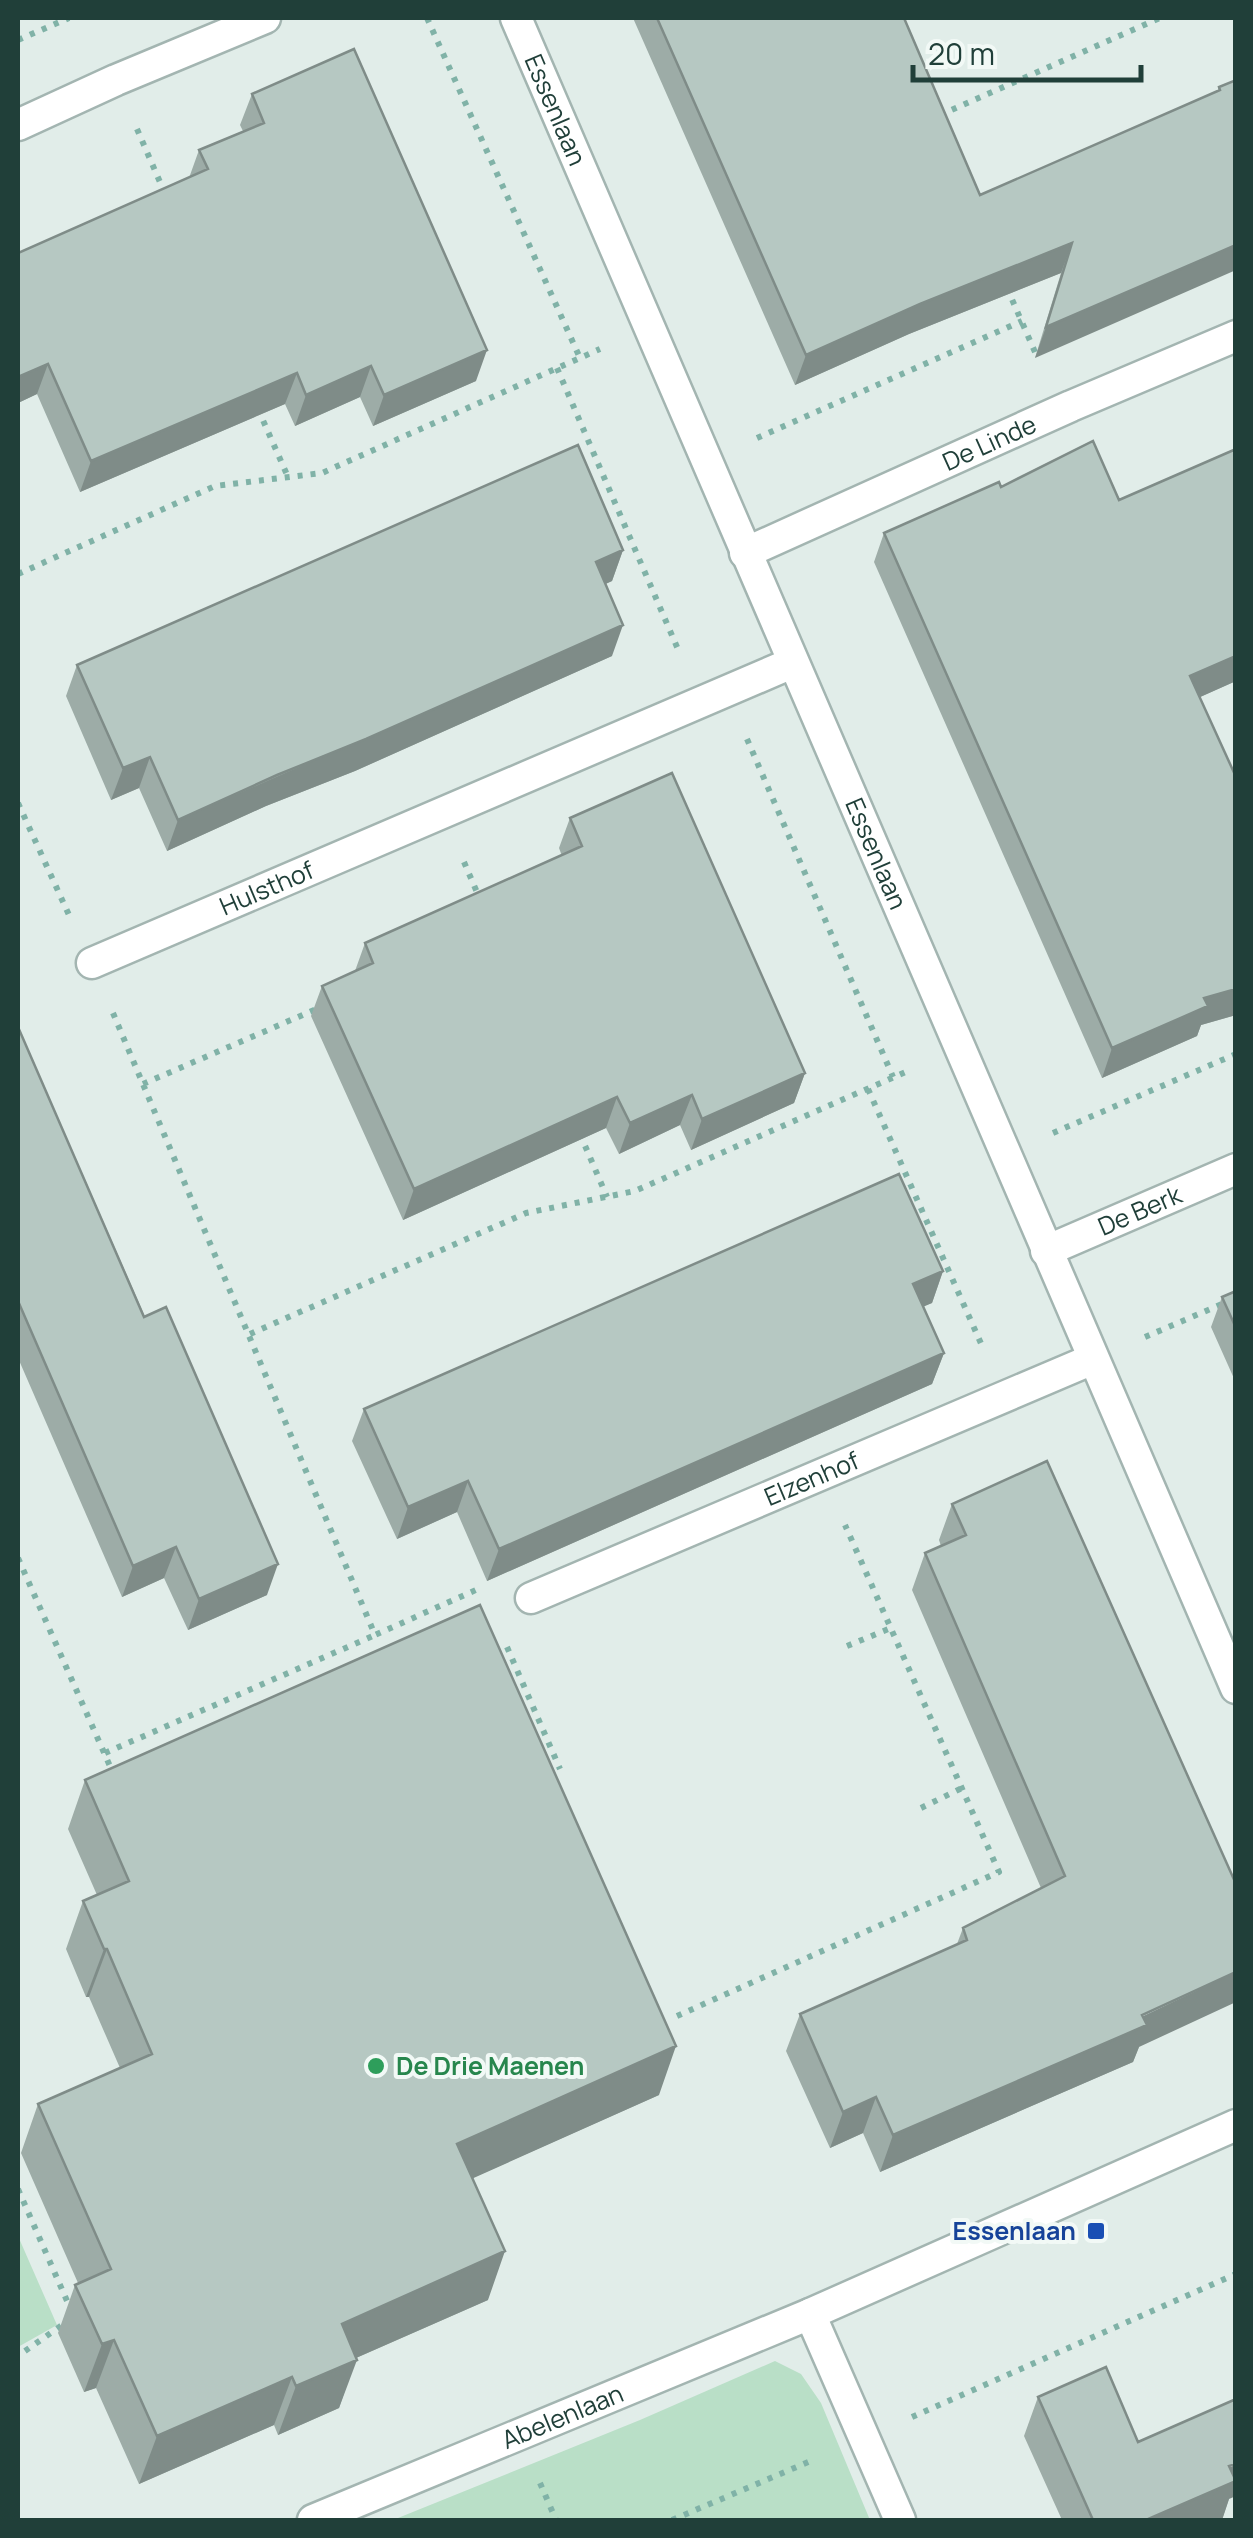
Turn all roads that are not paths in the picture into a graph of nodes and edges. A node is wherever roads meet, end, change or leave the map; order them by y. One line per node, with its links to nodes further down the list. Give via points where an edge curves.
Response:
1 (265, 18): 3 (street)
2 (516, 18): 5 (street, Essenlaan)
3 (18, 125)
4 (1236, 336): 5 (street, De Linde)
5 (745, 553): 6 (street, Essenlaan)
6 (792, 663): 7 (street, Hulsthof); 9 (street, Essenlaan)
7 (92, 963)
8 (1236, 1170): 9 (street, De Berk)
9 (1046, 1250): 10 (street, Essenlaan)
10 (1093, 1358): 11 (street, Elzenhof); 12 (street, Essenlaan)
11 (531, 1598)
12 (1236, 1688)
13 (1236, 2125): 14 (street, Abelenlaan)
14 (810, 2314): 15 (street, Abelenlaan); 16 (street)
15 (313, 2520)
16 (900, 2520)

